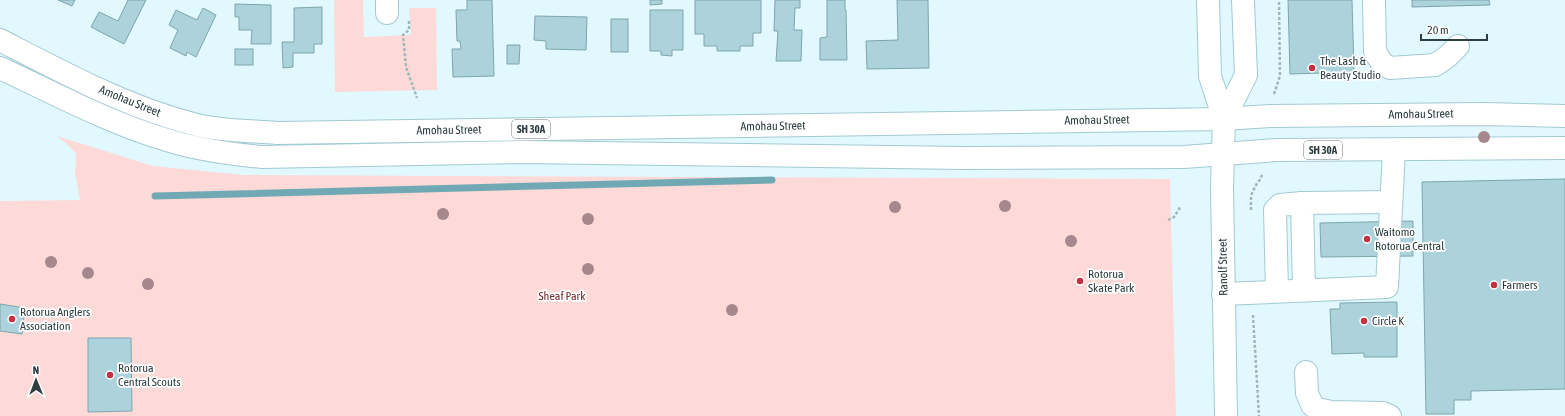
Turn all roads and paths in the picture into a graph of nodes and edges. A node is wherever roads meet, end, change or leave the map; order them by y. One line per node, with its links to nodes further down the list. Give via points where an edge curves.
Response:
1 (1208, 0): 12 (main road, Ranolf Street, via 1210,76)
2 (1243, 0): 12 (main road, Ranolf Street, via 1246,74)
3 (1279, 0): 10 (path, via 1280,76)
4 (1374, 0): 7 (main road, via 1375,52 1382,63 1390,68 1435,65)
5 (403, 35): 9 (path, via 406,67)
6 (0, 40): 13 (main road, Amohau Street / SH 30A, via 80,81 169,117 203,126 239,131 333,133)
7 (1458, 46)
8 (0, 68): 17 (main road, Amohau Street / SH 30A, via 105,117 142,131 167,140 229,154 270,157 594,152)
9 (417, 98)
10 (1272, 99)
11 (1565, 116): 12 (main road, Amohau Street / SH 30A, via 1484,114 1270,116)
12 (1224, 119): 13 (main road, Amohau Street / SH 30A); 16 (main road, Ranolf Street)
13 (963, 123): 17 (main road)
14 (1565, 148): 15 (main road, Amohau Street / SH 30A)
15 (1394, 150): 16 (main road, Amohau Street / SH 30A, via 1277,150); 18 (main road)
16 (1223, 154): 17 (main road, Amohau Street / SH 30A, via 1184,157); 24 (main road, Ranolf Street)
17 (964, 158)
18 (1391, 202): 19 (main road); 22 (main road, via 1387,287)
19 (1302, 203): 22 (main road); 23 (main road, via 1280,205 1275,210)
20 (1181, 206): 21 (path, via 1174,217)
21 (1168, 220)
22 (1304, 290): 23 (main road)
23 (1277, 291): 24 (main road)
24 (1223, 294): 26 (main road, Ranolf Street)
25 (1306, 372): 27 (main road, via 1307,393 1312,405 1317,409 1332,412 1382,413)
26 (1226, 416)
27 (1390, 416)

